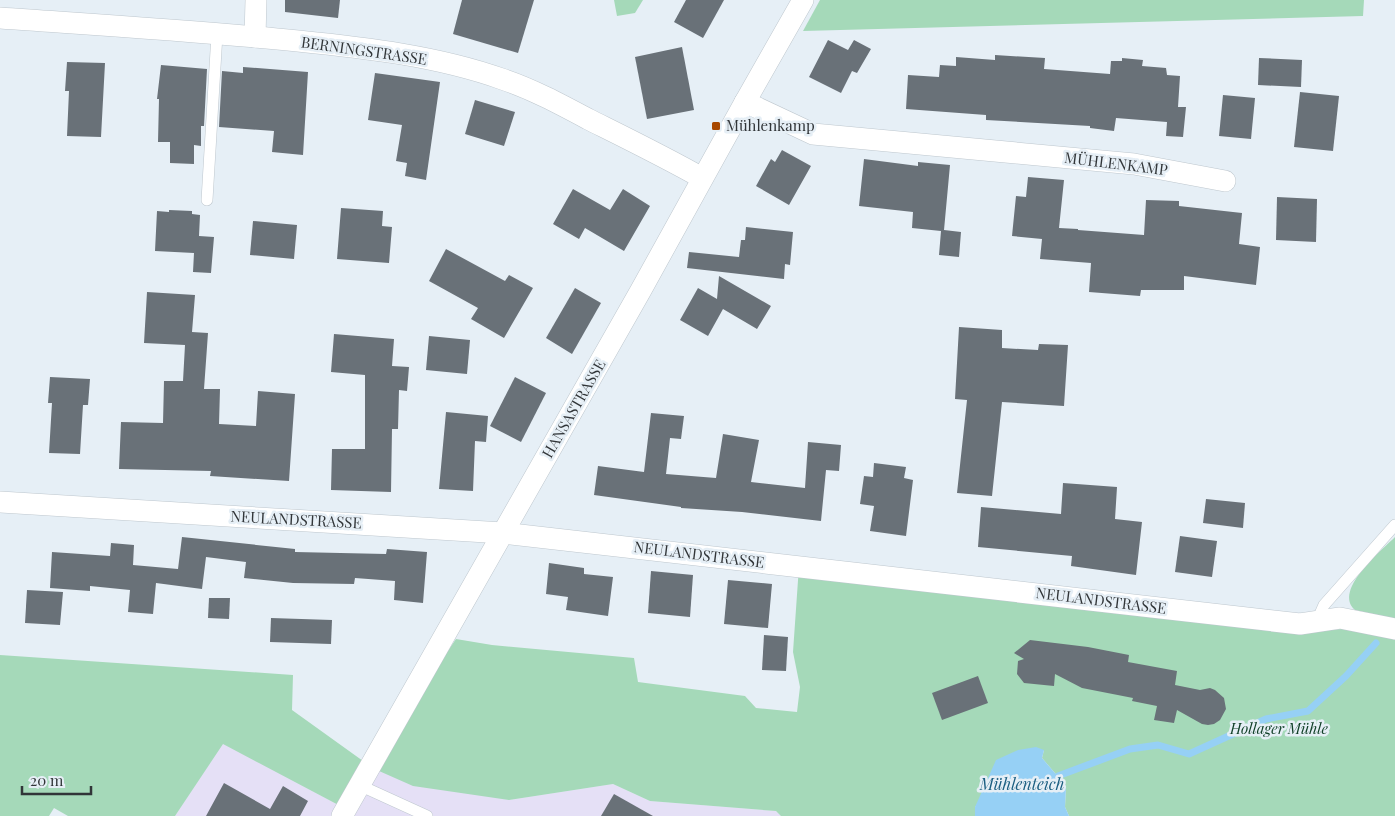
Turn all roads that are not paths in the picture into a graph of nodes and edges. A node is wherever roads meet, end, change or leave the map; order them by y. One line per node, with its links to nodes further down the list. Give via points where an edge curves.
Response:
1 (256, 0): 5 (street)
2 (803, 0): 6 (street, HANSASTRASSE)
3 (0, 18): 4 (street, BERNINGSTRASSE)
4 (217, 34): 5 (street, BERNINGSTRASSE); 9 (lane)
5 (254, 36): 7 (street, BERNINGSTRASSE, via 408,55 503,79 551,100)
6 (745, 102): 7 (street, HANSASTRASSE); 8 (street, MÜHLENKAMP, via 813,134 1134,164)
7 (702, 178): 12 (street, HANSASTRASSE)
8 (1225, 181)
9 (207, 200)
10 (0, 502): 12 (street, NEULANDSTRASSE)
11 (1395, 525): 13 (lane, via 1324,605)
12 (503, 532): 13 (street, NEULANDSTRASSE, via 1300,624); 15 (street, HANSASTRASSE)
13 (1317, 621): 14 (street, NEULANDSTRASSE, via 1340,618)
14 (1395, 629)
15 (359, 785): 16 (street, HANSASTRASSE); 17 (lane)
16 (342, 816)
17 (427, 816)

